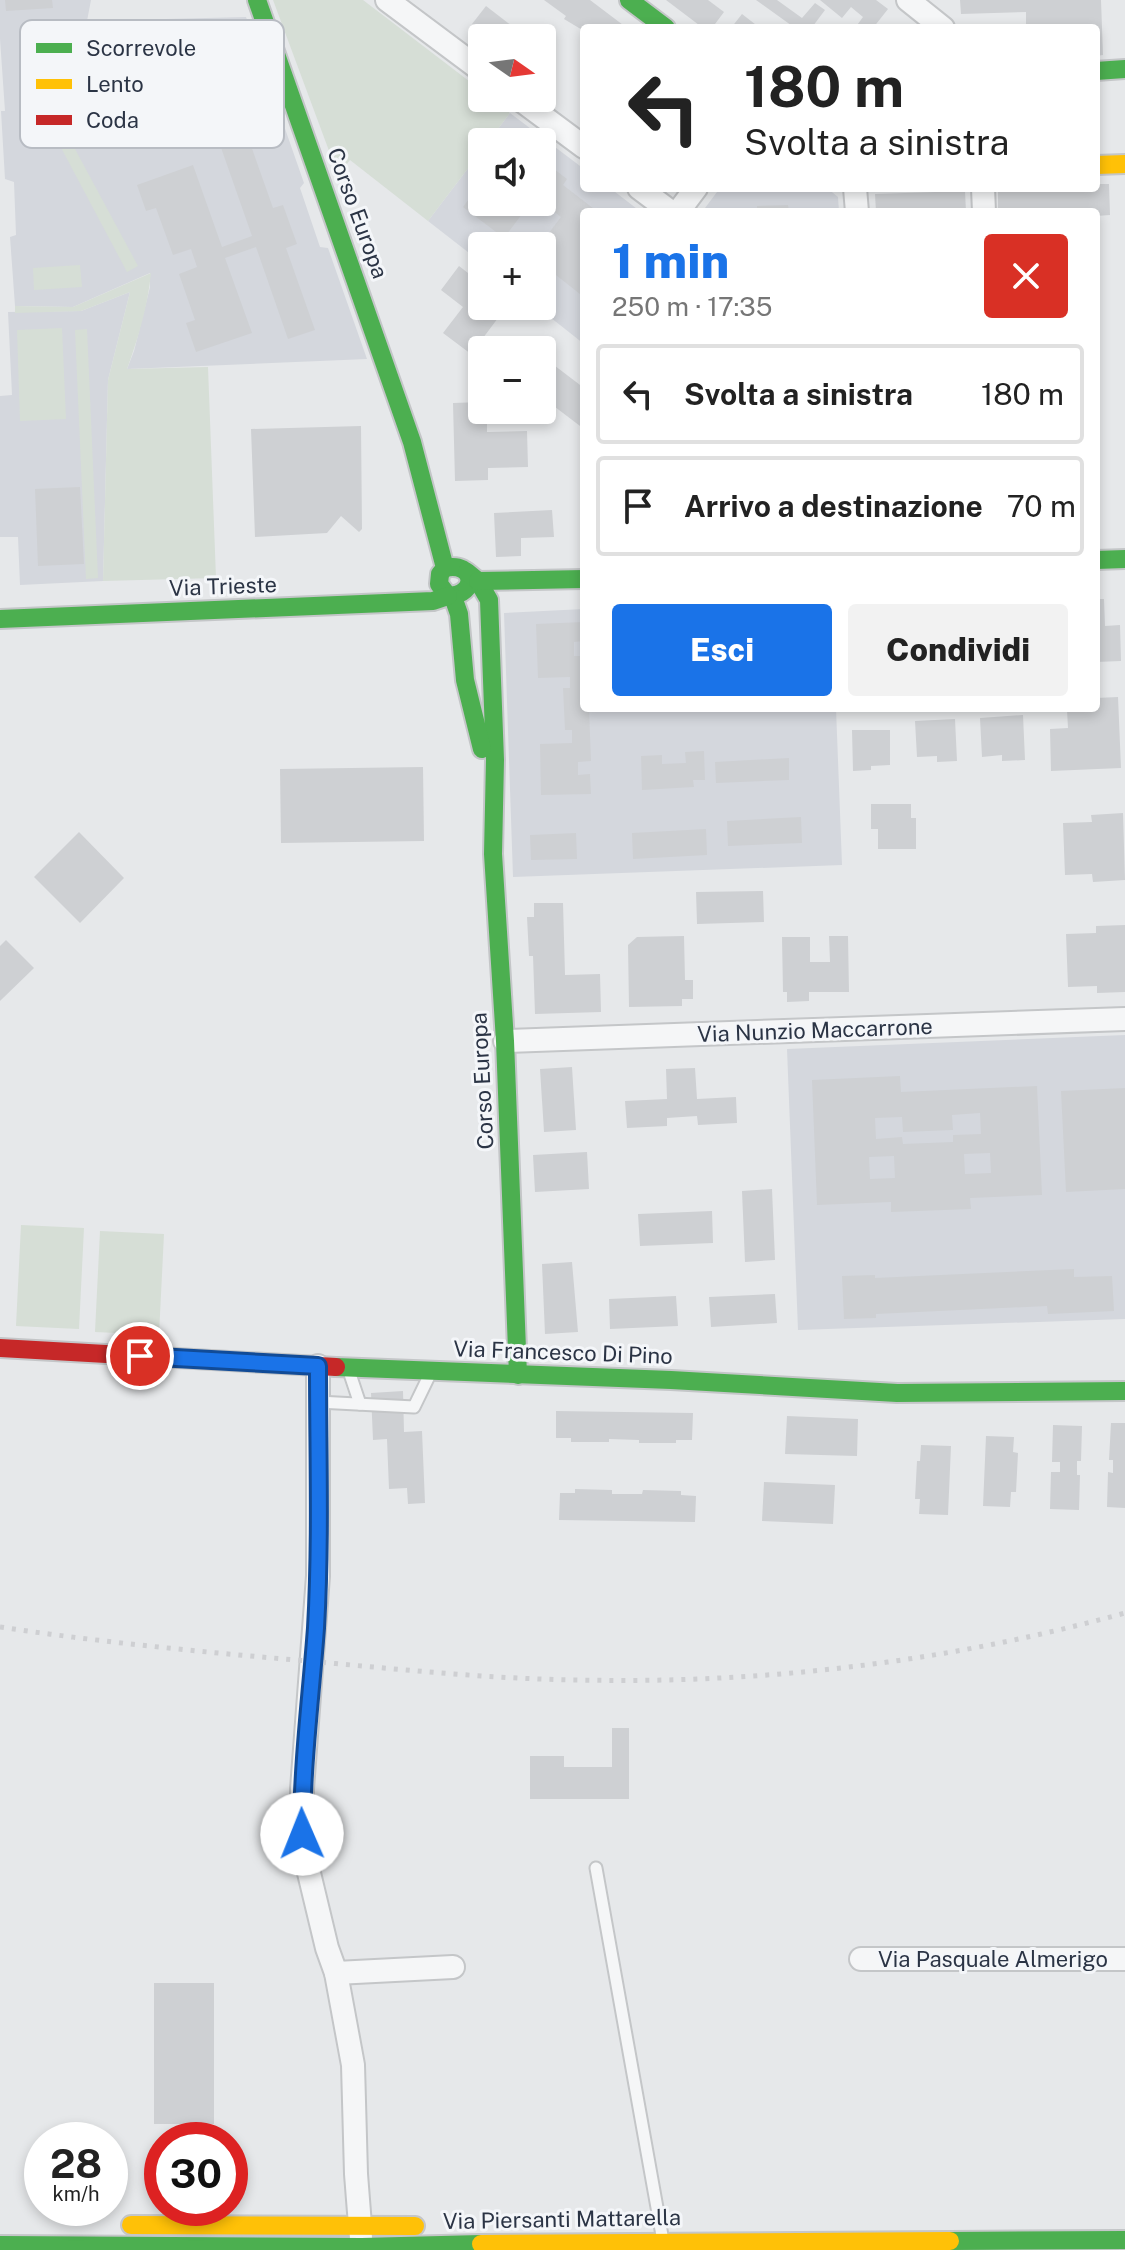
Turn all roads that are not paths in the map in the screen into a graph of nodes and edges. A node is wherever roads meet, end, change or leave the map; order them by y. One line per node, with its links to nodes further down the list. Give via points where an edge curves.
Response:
1 (257, 0): 5 (street, Corso Europa)
2 (387, 0): 8 (street)
3 (629, 0): 6 (street)
4 (908, 0): 7 (street)
5 (264, 20)
6 (661, 24)
7 (938, 24)
8 (468, 61)
9 (1125, 69): 10 (street)
10 (1100, 71)
11 (284, 77): 18 (street, Corso Europa)
12 (537, 112): 13 (street)
13 (580, 144)
14 (1125, 164): 15 (street)
15 (1100, 165)
16 (644, 192): 17 (street)
17 (666, 208)
18 (412, 442): 19 (street); 22 (street)
19 (452, 521)
20 (1125, 559): 21 (street)
21 (1100, 560)
22 (459, 570): 25 (street); 26 (street); 28 (street, via 439,584); 28 (street, via 469,577 469,587 463,595); 30 (street)
23 (1125, 573): 24 (street)
24 (1100, 574)
25 (580, 579)
26 (421, 581)
27 (125, 596): 31 (street)
28 (450, 596): 32 (street, Via Trieste, via 433,601); 34 (street, via 459,614)
29 (580, 596): 30 (street)
30 (489, 600): 33 (street)
31 (0, 602)
32 (0, 619)
33 (490, 639): 34 (street, via 482,645); 35 (street)
34 (462, 644): 35 (street)
35 (493, 822): 37 (street, Corso Europa)
36 (1125, 1019): 37 (street, Via Nunzio Maccarrone)
37 (505, 1041): 42 (street, Corso Europa)
38 (0, 1348): 39 (street, Via Francesco Di Pino)
39 (318, 1366): 40 (street, Via Francesco Di Pino); 44 (street)
40 (348, 1367): 41 (street, Via Francesco Di Pino); 45 (lane)
41 (432, 1371): 42 (street, Via Francesco Di Pino); 45 (lane, via 414,1407)
42 (518, 1375): 43 (street, Via Francesco Di Pino, via 897,1393)
43 (1125, 1391)
44 (318, 1402): 45 (lane); 50 (street, via 318,1576 302,1834)
45 (360, 1404)
46 (596, 1868): 55 (lane)
47 (861, 1959): 48 (street, Via Pasquale Almerigo)
48 (1125, 1959)
49 (453, 1967): 50 (street)
50 (336, 1973): 57 (street, via 353,2065)
51 (1125, 2224): 55 (street, Via Piersanti Mattarella)
52 (128, 2226): 57 (street, Via Piersanti Mattarella)
53 (434, 2226): 57 (street, Via Piersanti Mattarella)
54 (478, 2226): 55 (street, Via Piersanti Mattarella)
55 (662, 2234): 56 (street, Via Piersanti Mattarella); 57 (street, Via Piersanti Mattarella, via 538,2242)
56 (1125, 2240)
57 (361, 2241): 58 (street, Via Piersanti Mattarella)
58 (0, 2245)

